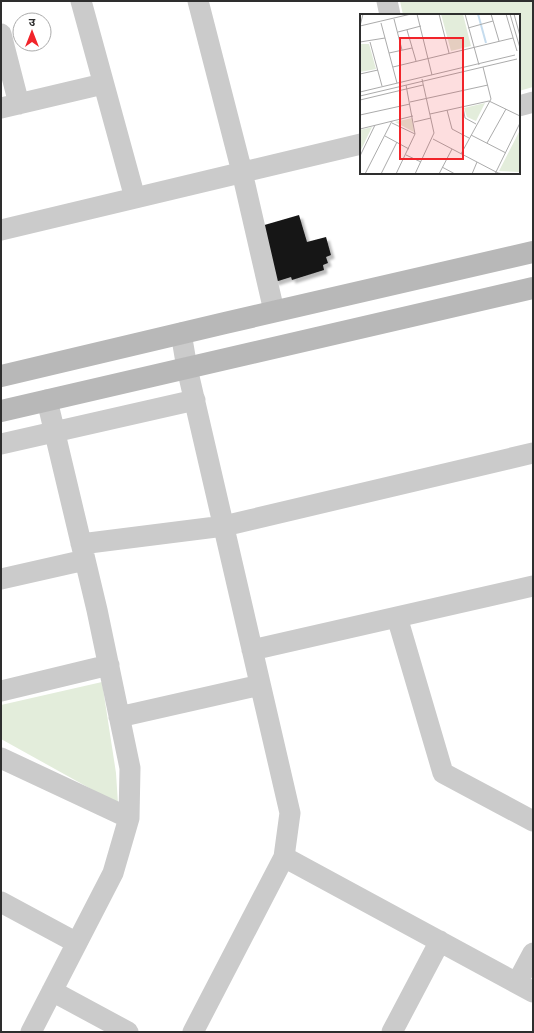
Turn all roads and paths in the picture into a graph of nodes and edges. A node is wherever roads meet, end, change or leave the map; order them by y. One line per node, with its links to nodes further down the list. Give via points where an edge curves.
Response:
1 (81, 1): 6 (street)
2 (198, 1): 11 (street)
3 (386, 1): 4 (street)
4 (390, 14)
5 (1, 34): 8 (street)
6 (103, 84): 8 (street); 12 (street)
7 (533, 102): 9 (street)
8 (10, 106)
9 (520, 106)
10 (360, 144): 11 (street)
11 (242, 172): 12 (street); 16 (street)
12 (134, 198): 13 (street)
13 (1, 230)
14 (533, 252): 16 (street)
15 (533, 288): 18 (street)
16 (274, 311): 17 (street)
17 (181, 333): 18 (street); 19 (street)
18 (187, 368): 20 (street); 21 (street)
19 (1, 376)
20 (47, 400): 22 (street); 23 (street)
21 (195, 400): 23 (street); 26 (street)
22 (1, 411)
23 (54, 432): 24 (street); 27 (street)
24 (1, 444)
25 (533, 453): 26 (street)
26 (224, 526): 27 (street); 31 (street)
27 (83, 552): 28 (street); 32 (street)
28 (1, 580)
29 (532, 589): 30 (street)
30 (398, 617): 31 (street); 38 (street, via 443,773)
31 (252, 650): 33 (street)
32 (108, 665): 34 (street); 35 (street)
33 (260, 685): 35 (street); 39 (street, via 290,813)
34 (1, 691)
35 (119, 717): 37 (street, via 130,768)
36 (1, 758): 37 (street)
37 (129, 818): 42 (street, via 113,873)
38 (533, 821)
39 (284, 857): 41 (street); 48 (street)
40 (1, 902): 42 (street)
41 (440, 941): 44 (street); 49 (street)
42 (77, 943): 45 (street)
43 (533, 953): 44 (street)
44 (525, 987)
45 (52, 992): 46 (street); 47 (street)
46 (31, 1032)
47 (128, 1032)
48 (193, 1032)
49 (392, 1032)

